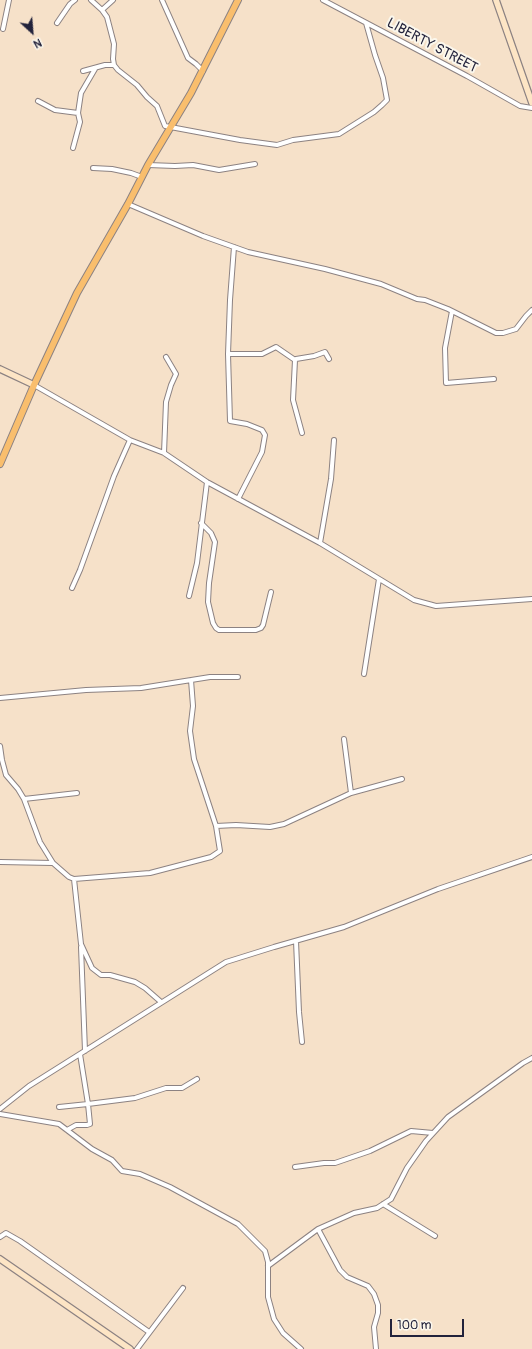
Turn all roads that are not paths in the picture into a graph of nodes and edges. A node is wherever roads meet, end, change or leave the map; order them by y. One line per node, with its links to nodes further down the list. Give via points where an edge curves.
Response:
1 (9, 0): 12 (street)
2 (75, 0): 10 (street)
3 (91, 0): 9 (street)
4 (113, 0): 9 (street)
5 (162, 0): 18 (street, via 188,58)
6 (238, 0): 18 (main road)
7 (323, 0): 11 (street, LIBERTY STREET)
8 (496, 0): 20 (street)
9 (102, 10): 13 (street, via 112,32)
10 (57, 23)
11 (366, 23): 21 (street, LIBERTY STREET, via 520,106); 23 (street, via 384,78 387,100 374,112 339,134 277,144)
12 (3, 29)
13 (113, 59): 14 (street); 15 (street)
14 (114, 65): 15 (street); 23 (street, via 157,106 164,124)
15 (105, 66): 16 (street)
16 (95, 69): 17 (street); 22 (street, via 81,93)
17 (83, 71)
18 (203, 71): 23 (main road)
19 (38, 101): 22 (street, via 55,110)
20 (532, 103)
21 (532, 108)
22 (78, 113): 24 (street, via 80,122)
23 (172, 127): 26 (main road)
24 (73, 148)
25 (255, 164): 26 (street, via 219,170 193,166)
26 (148, 165): 28 (main road)
27 (93, 168): 28 (street, via 112,169)
28 (142, 177): 29 (main road)
29 (128, 204): 30 (street); 39 (main road, via 77,293)
30 (234, 247): 32 (street, via 381,284); 33 (street)
31 (532, 310): 32 (street, via 516,329 503,334)
32 (452, 311): 38 (street, via 444,348 446,383)
33 (228, 354): 36 (street, via 262,354 276,347); 46 (street, via 230,421 247,424 262,430 265,435 262,452)
34 (166, 357): 43 (street, via 176,374 166,402)
35 (329, 359): 36 (street, via 325,352)
36 (295, 360): 40 (street, via 293,400)
37 (0, 368): 39 (street)
38 (494, 379)
39 (34, 385): 41 (street); 44 (main road)
40 (302, 432)
41 (130, 440): 43 (street); 50 (street)
42 (334, 440): 48 (street, via 331,479)
43 (164, 453): 45 (street)
44 (0, 464)
45 (207, 482): 46 (street); 47 (street)
46 (238, 499): 48 (street)
47 (201, 523): 51 (street, via 211,533 215,542 208,602 216,628 261,628); 52 (street, via 197,563)
48 (320, 543): 49 (street)
49 (379, 579): 53 (street, via 414,600 436,606); 54 (street)
50 (72, 588)
51 (272, 592)
52 (190, 596)
53 (532, 599)
54 (364, 674)
55 (238, 677): 56 (street)
56 (191, 680): 57 (street, via 141,688); 64 (street, via 193,706 190,731 194,759)
57 (0, 698)
58 (344, 739): 62 (street)
59 (0, 746): 63 (street, via 6,775)
60 (402, 779): 62 (street)
61 (77, 793): 63 (street)
62 (351, 793): 64 (street, via 284,824 270,827)
63 (24, 799): 67 (street, via 40,842)
64 (216, 826): 68 (street, via 220,851 211,857 150,873)
65 (532, 858): 69 (street, via 438,889 344,927)
66 (0, 862): 67 (street)
67 (53, 863): 68 (street)
68 (74, 879): 70 (street)
69 (296, 940): 71 (street, via 226,962); 72 (street)
70 (81, 944): 71 (street, via 92,968 101,975 135,982); 73 (street)
71 (161, 1002): 73 (street)
72 (302, 1042)
73 (82, 1052): 76 (street); 78 (street, via 29,1086)
74 (532, 1058): 81 (street, via 448,1117)
75 (196, 1079): 76 (street, via 182,1088 166,1088 135,1098)
76 (88, 1104): 77 (street); 80 (street, via 90,1124 76,1125)
77 (59, 1106)
78 (0, 1109)
79 (0, 1114): 80 (street, via 59,1124)
80 (67, 1130): 88 (street, via 112,1160 122,1171 140,1174 170,1187 238,1224 265,1251)
81 (433, 1133): 82 (street, via 411,1132 370,1151 335,1163); 83 (street, via 407,1168 391,1198)
82 (294, 1167)
83 (383, 1204): 84 (street, via 354,1213); 85 (street)
84 (318, 1229): 88 (street); 94 (street, via 340,1270 347,1277 368,1286 374,1294 378,1305 374,1327)
85 (435, 1236)
86 (0, 1237): 90 (street, via 6,1233 20,1241)
87 (0, 1259): 91 (street)
88 (268, 1266): 93 (street, via 268,1297 274,1319 283,1333)
89 (183, 1288): 90 (street)
90 (149, 1332): 92 (street)
91 (130, 1349)
92 (137, 1349)
93 (301, 1349)
94 (376, 1349)

